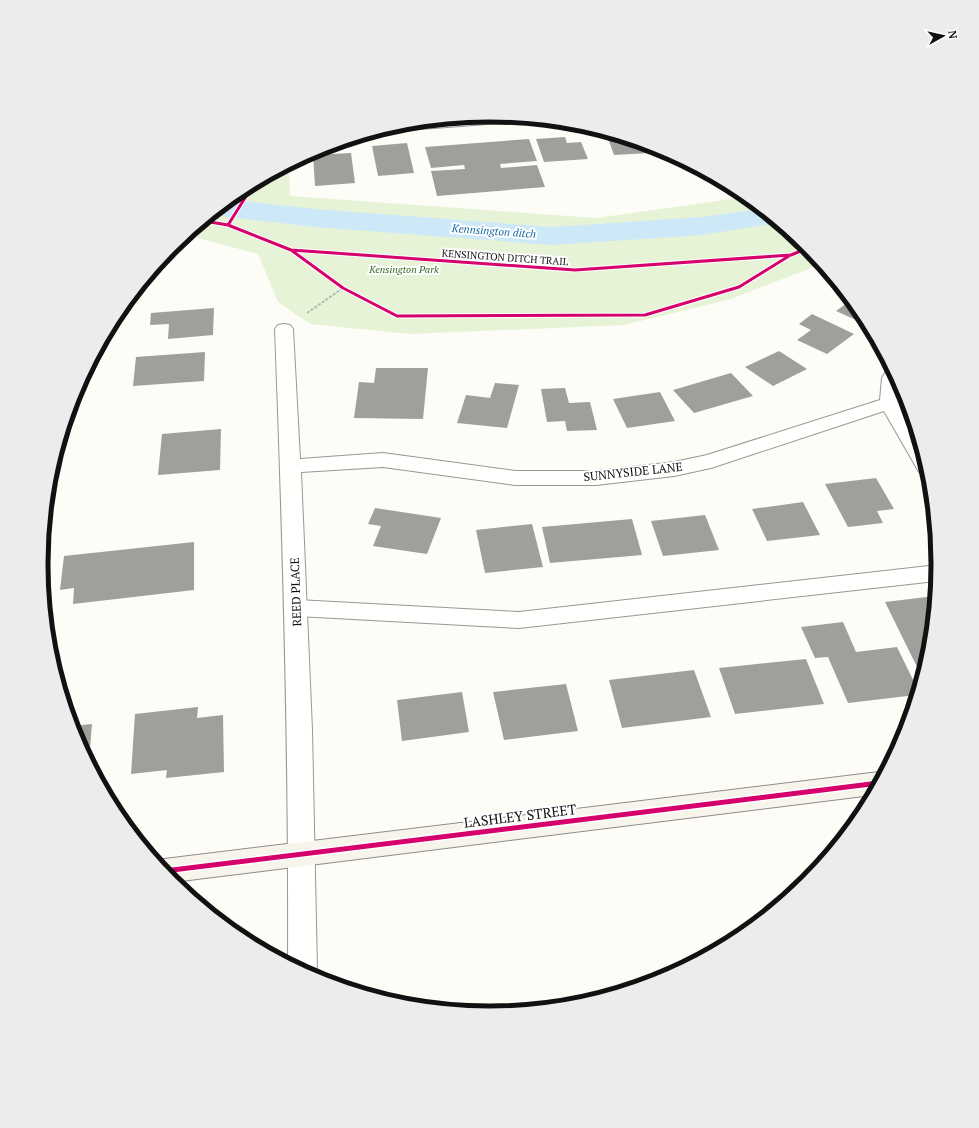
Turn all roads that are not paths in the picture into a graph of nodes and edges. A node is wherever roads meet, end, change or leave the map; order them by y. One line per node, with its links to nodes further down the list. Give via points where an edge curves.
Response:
1 (284, 329): 5 (street, REED PLACE)
2 (891, 381): 3 (street)
3 (889, 403): 4 (street); 5 (street, SUNNYSIDE LANE, via 711,461 674,469 596,478 515,478 383,460)
4 (916, 449)
5 (290, 466): 7 (street, REED PLACE)
6 (931, 574): 7 (street, via 519,620)
7 (297, 608): 9 (street, REED PLACE)
8 (873, 784): 9 (main road, LASHLEY STREET)
9 (303, 854): 10 (main road, LASHLEY STREET); 11 (street, REED PLACE)
10 (171, 869)
11 (302, 964)

